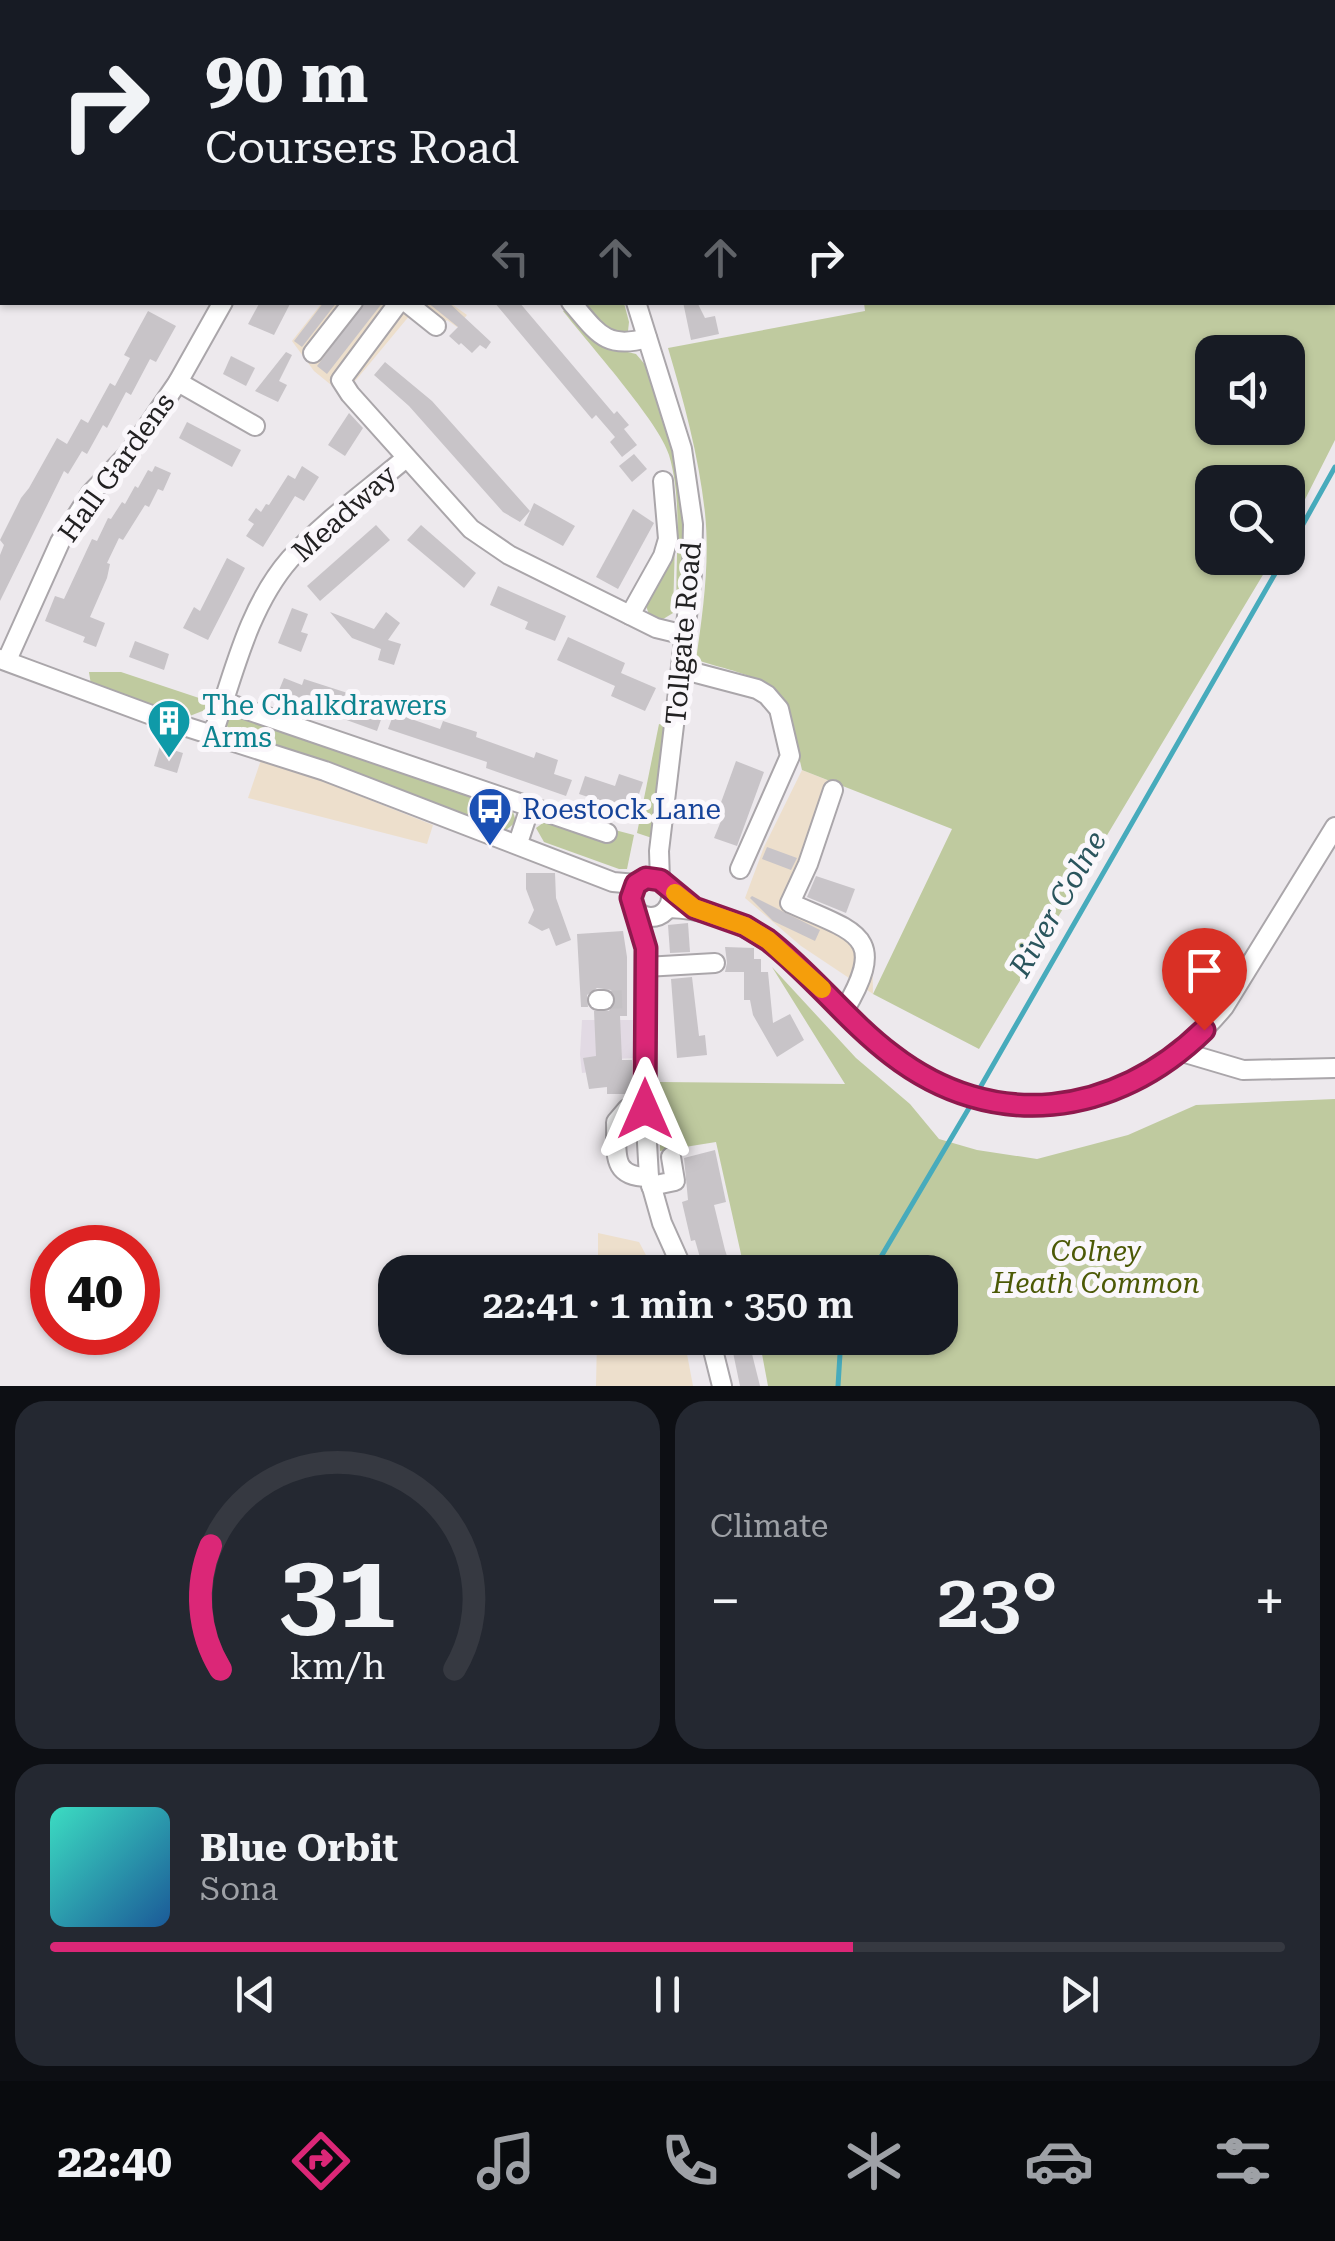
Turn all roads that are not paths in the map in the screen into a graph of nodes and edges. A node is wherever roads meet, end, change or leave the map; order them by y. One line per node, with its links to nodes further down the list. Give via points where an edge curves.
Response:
1 (221, 305): 10 (street, Hall Gardens)
2 (351, 305): 9 (street)
3 (400, 305): 12 (street, Meadway, via 341,380)
4 (406, 305): 7 (street)
5 (573, 305): 8 (street, via 607,340)
6 (637, 305): 8 (street, Tollgate Road)
7 (436, 326)
8 (647, 338): 15 (street, Tollgate Road, via 691,497)
9 (313, 354)
10 (178, 382): 11 (street, Hall Gardens); 16 (street, Hall Gardens, via 60,542)
11 (255, 426)
12 (406, 458): 14 (street, Meadway, via 489,542); 18 (street, Meadway, via 282,570 256,615)
13 (663, 481): 14 (street, via 668,539)
14 (630, 615): 15 (street, Meadway)
15 (686, 634): 17 (street, Tollgate Road)
16 (3, 660): 19 (street)
17 (682, 669): 25 (street, via 757,689 779,709 790,756); 26 (street, Tollgate Road)
18 (224, 702): 19 (street, Meadway); 21 (street)
19 (213, 734): 24 (street)
20 (832, 790): 29 (street, via 790,903 860,938 867,964)
21 (530, 807): 23 (street); 24 (street)
22 (1335, 827): 30 (street, via 1224,1007)
23 (607, 833)
24 (518, 843): 26 (street)
25 (740, 869)
26 (650, 895): 27 (street, Tollgate Road); 29 (street, via 745,926)
27 (646, 957): 28 (street); 32 (street, Tollgate Road, via 636,1000)
28 (715, 962)
29 (844, 1011): 30 (street, via 893,1056 942,1086 1012,1104 1102,1096)
30 (1182, 1052): 31 (street, via 1243,1070)
31 (1335, 1068)
32 (645, 1109): 34 (street, Tollgate Road); 34 (street, via 627,1109 616,1122 618,1158 630,1177)
33 (671, 1157): 34 (street, via 675,1182)
34 (650, 1182): 35 (street, Tollgate Road)
35 (676, 1255)
36 (714, 1355): 37 (street)
37 (722, 1386)

